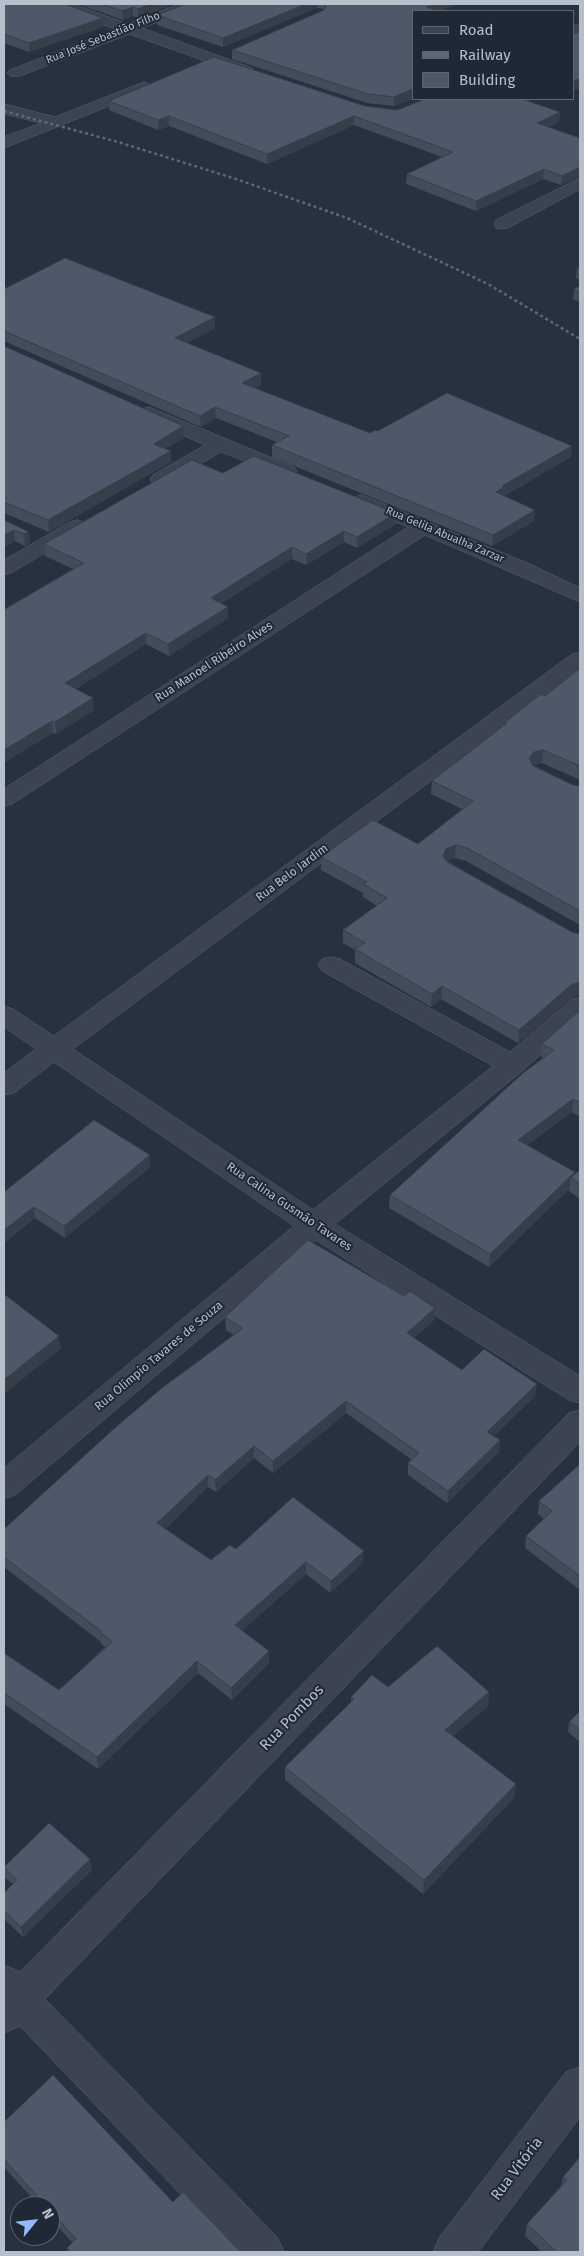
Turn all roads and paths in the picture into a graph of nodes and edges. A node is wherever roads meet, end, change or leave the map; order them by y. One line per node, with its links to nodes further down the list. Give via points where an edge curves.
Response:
1 (60, 4): 3 (street)
2 (191, 4): 3 (street, Rua José Sebastião Filho)
3 (126, 29): 5 (street); 7 (street, Rua José Sebastião Filho)
4 (230, 52): 5 (street)
5 (212, 59): 6 (street); 8 (street)
6 (194, 67)
7 (15, 73)
8 (259, 75)
9 (157, 82): 11 (street)
10 (4, 109): 11 (street)
11 (56, 122): 12 (street)
12 (4, 143)
13 (580, 183): 14 (street)
14 (502, 224)
15 (130, 405): 16 (street)
16 (220, 445): 17 (street); 18 (street)
17 (304, 478)
18 (143, 489)
19 (341, 493): 21 (street, Rua Gelila Abualha Zarzar)
20 (92, 518): 23 (street)
21 (424, 526): 25 (street, Rua Gelila Abualha Zarzar); 27 (street, Rua Manoel Ribeiro Alves)
22 (26, 532): 23 (street)
23 (49, 542): 24 (street)
24 (4, 569)
25 (580, 596)
26 (580, 659): 31 (street, Rua Belo Jardim)
27 (4, 798)
28 (331, 965): 32 (street)
29 (580, 1006): 32 (street, Rua Olímpio Tavares de Souza)
30 (4, 1016): 31 (street, Rua Calina Gusmão Tavares)
31 (54, 1050): 33 (street, Rua Belo Jardim); 34 (street, Rua Calina Gusmão Tavares)
32 (512, 1065): 34 (street, Rua Olímpio Tavares de Souza)
33 (4, 1086)
34 (314, 1225): 35 (street, Rua Calina Gusmão Tavares); 37 (street, Rua Olímpio Tavares de Souza)
35 (580, 1391)
36 (580, 1422): 38 (street, Rua Pombos)
37 (4, 1486)
38 (9, 1999): 40 (street)
39 (580, 2086): 41 (street, Rua Vitória)
40 (264, 2252)
41 (453, 2252)

